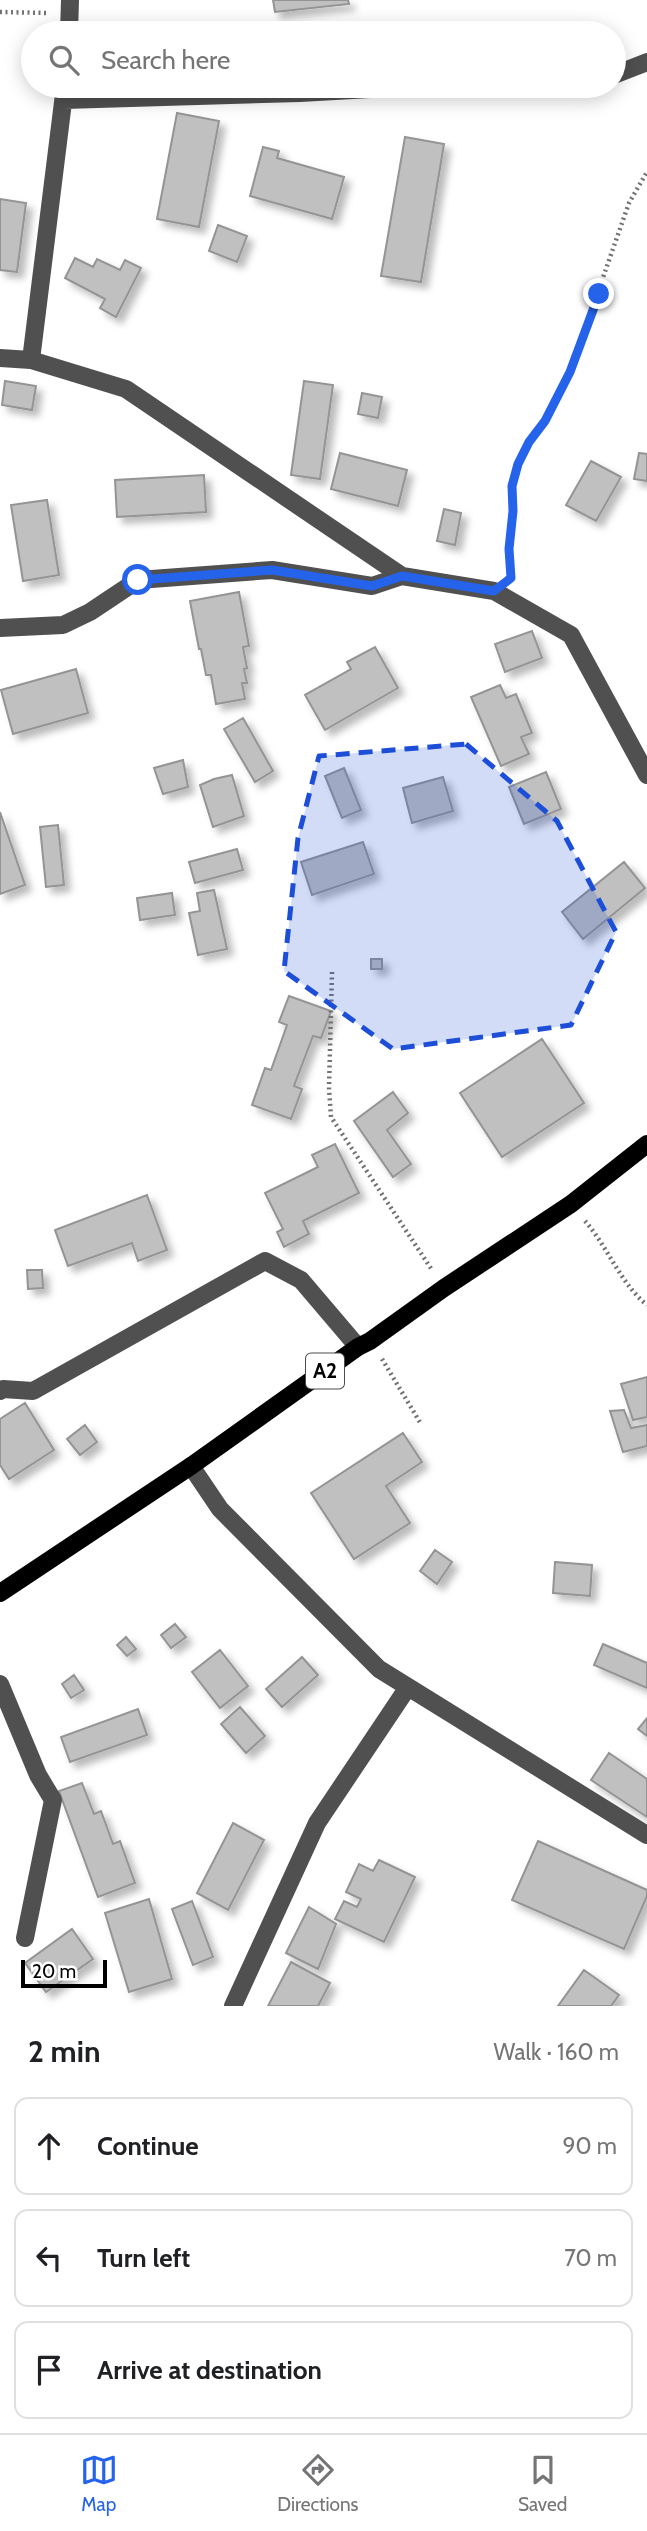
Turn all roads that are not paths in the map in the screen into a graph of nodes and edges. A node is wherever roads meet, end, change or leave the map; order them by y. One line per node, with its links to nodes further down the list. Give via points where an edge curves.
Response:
1 (647, 62): 2 (street)
2 (626, 70)
3 (64, 98): 5 (street)
4 (0, 358): 5 (street)
5 (31, 360): 6 (street, via 127,389)
6 (402, 576): 7 (street, via 372,586 272,570 138,580 63,625); 8 (street, via 494,591 571,635)
7 (0, 628)
8 (647, 775)
9 (647, 1144): 10 (main road, A2, via 571,1204)
10 (364, 1344): 11 (street, via 301,1280 265,1261 33,1391); 12 (main road, A2)
11 (0, 1391)
12 (191, 1466): 13 (main road, A2); 15 (street, via 220,1509 379,1669)
13 (0, 1592)
14 (0, 1684): 17 (street, via 53,1800)
15 (408, 1687): 16 (street); 18 (street, via 317,1823)
16 (647, 1835)
17 (26, 1938)
18 (233, 2006)

